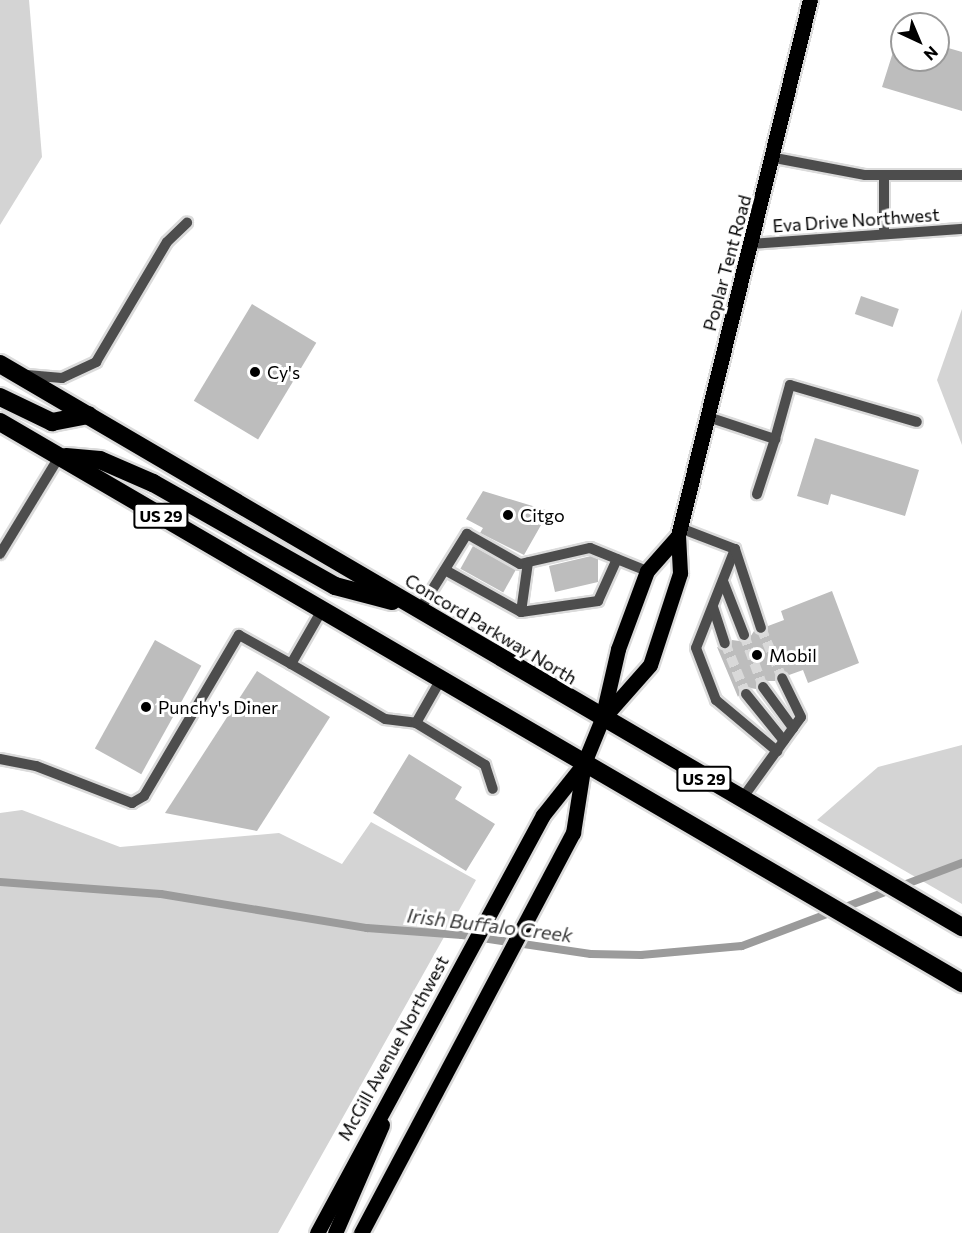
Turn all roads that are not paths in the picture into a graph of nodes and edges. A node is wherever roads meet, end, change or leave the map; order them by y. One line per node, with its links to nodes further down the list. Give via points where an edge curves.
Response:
1 (810, 0): 2 (main road, Poplar Tent Road)
2 (775, 158): 4 (street); 8 (main road, Poplar Tent Road)
3 (962, 174): 4 (street)
4 (884, 175): 7 (street)
5 (187, 223): 10 (street, via 167,242 96,362 62,378)
6 (962, 229): 7 (street, Eva Drive Northwest)
7 (884, 234): 8 (street, Eva Drive Northwest)
8 (752, 244): 13 (main road, Poplar Tent Road)
9 (0, 364): 10 (highway, Concord Parkway North / US 29)
10 (19, 375): 12 (highway, Concord Parkway North / US 29)
11 (0, 397): 12 (highway, via 52,422)
12 (88, 415): 28 (highway, Concord Parkway North / US 29)
13 (708, 417): 16 (street); 19 (main road, Poplar Tent Road)
14 (0, 422): 17 (highway, US 29)
15 (917, 422): 16 (street, via 789,385)
16 (775, 439): 18 (street)
17 (59, 457): 21 (street); 28 (highway, via 100,460 153,483 335,586); 29 (highway, US 29)
18 (757, 494)
19 (679, 532): 20 (street); 25 (main road, Poplar Tent Road); 39 (main road, Poplar Tent Road, via 680,573 650,665)
20 (735, 549): 26 (street); 31 (street)
21 (0, 554)
22 (617, 559): 23 (street, via 590,548); 25 (street); 30 (street, via 598,601)
23 (528, 562): 24 (street, via 520,564 467,534); 30 (street)
24 (445, 570): 28 (street); 30 (street)
25 (648, 571): 39 (main road, Poplar Tent Road, via 618,649)
26 (723, 581): 27 (street); 32 (street)
27 (713, 607): 33 (street); 42 (street, via 696,648 716,700)
28 (415, 608): 39 (highway, Concord Parkway North / US 29)
29 (322, 610): 34 (street); 36 (highway, US 29)
30 (521, 612)
31 (761, 628)
32 (744, 635)
33 (725, 643)
34 (291, 664): 40 (street, via 385,719); 43 (street, via 238,635 144,796 132,803 36,766)
35 (782, 678): 41 (street, via 801,717)
36 (441, 679): 40 (street); 44 (highway, US 29)
37 (763, 687): 41 (street)
38 (746, 694): 42 (street)
39 (602, 719): 44 (main road, McGill Avenue Northwest); 46 (highway, Concord Parkway North / US 29)
40 (416, 723): 45 (street, via 485,765)
41 (793, 728): 42 (street)
42 (780, 746): 46 (street)
43 (0, 759)
44 (584, 763): 48 (highway, US 29); 49 (main road, McGill Avenue Northwest, via 543,816); 52 (main road, McGill Avenue Northwest, via 573,833)
45 (494, 789)
46 (741, 800): 47 (highway, Concord Parkway North / US 29)
47 (962, 927)
48 (962, 983)
49 (407, 1068): 50 (main road, McGill Avenue Northwest); 51 (main road)
50 (317, 1233)
51 (335, 1233)
52 (361, 1233)

